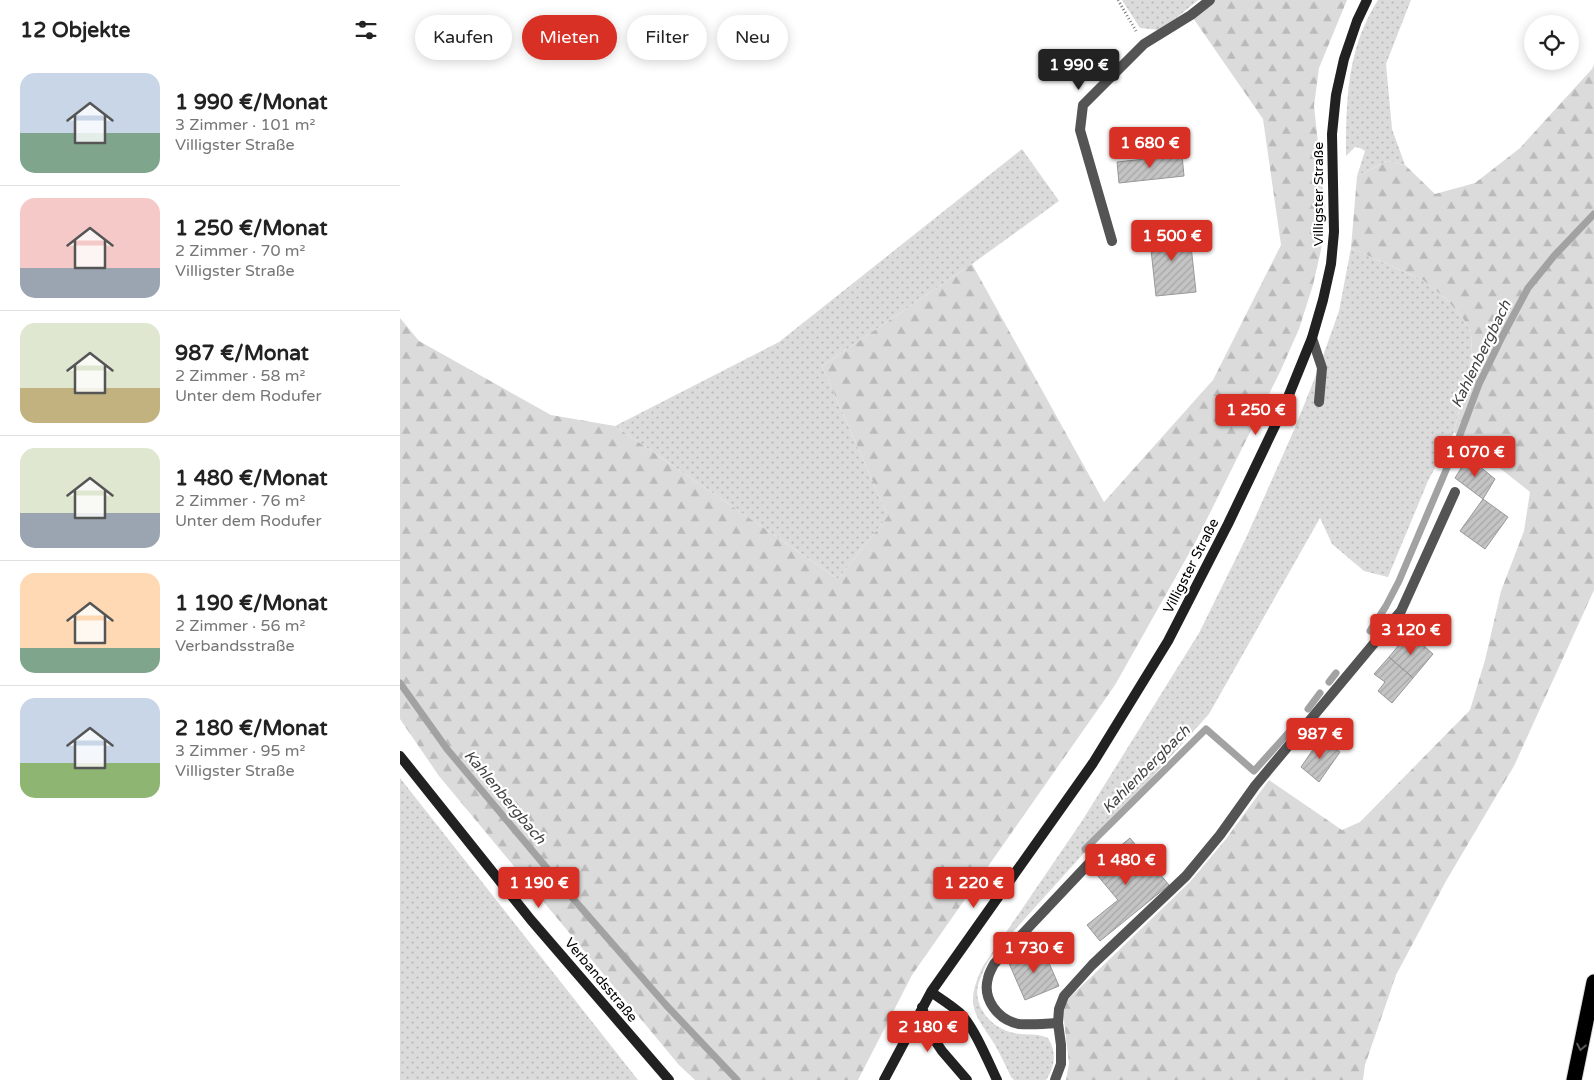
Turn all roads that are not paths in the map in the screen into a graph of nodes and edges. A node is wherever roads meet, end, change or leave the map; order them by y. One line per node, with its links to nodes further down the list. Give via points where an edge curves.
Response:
1 (1210, 0): 3 (street, via 1144,44 1083,105 1080,130)
2 (1368, 0): 4 (main road, Villigster Straße, via 1344,59 1336,95 1332,134 1334,232 1331,264)
3 (1112, 241)
4 (1312, 338): 5 (street, via 1322,368); 10 (main road, Villigster Straße, via 1284,407 1168,641 1092,763)
5 (1319, 402)
6 (1455, 492): 12 (street, via 1401,611 1255,786 1186,876 1064,996)
7 (400, 756): 13 (main road, Verbandsstraße, via 531,920)
8 (1096, 856): 12 (street, via 994,964 987,979 987,997 1005,1019 1018,1024)
9 (1594, 982): 18 (highway, one-way to 18)
10 (931, 992): 11 (main road, Villigster Straße); 16 (main road, via 962,1015)
11 (922, 1007): 14 (main road, Villigster Straße); 15 (main road, via 930,1033)
12 (1058, 1023): 17 (street, via 1061,1064)
13 (669, 1080)
14 (884, 1080)
15 (967, 1080)
16 (997, 1080)
17 (1055, 1080)
18 (1574, 1080)

